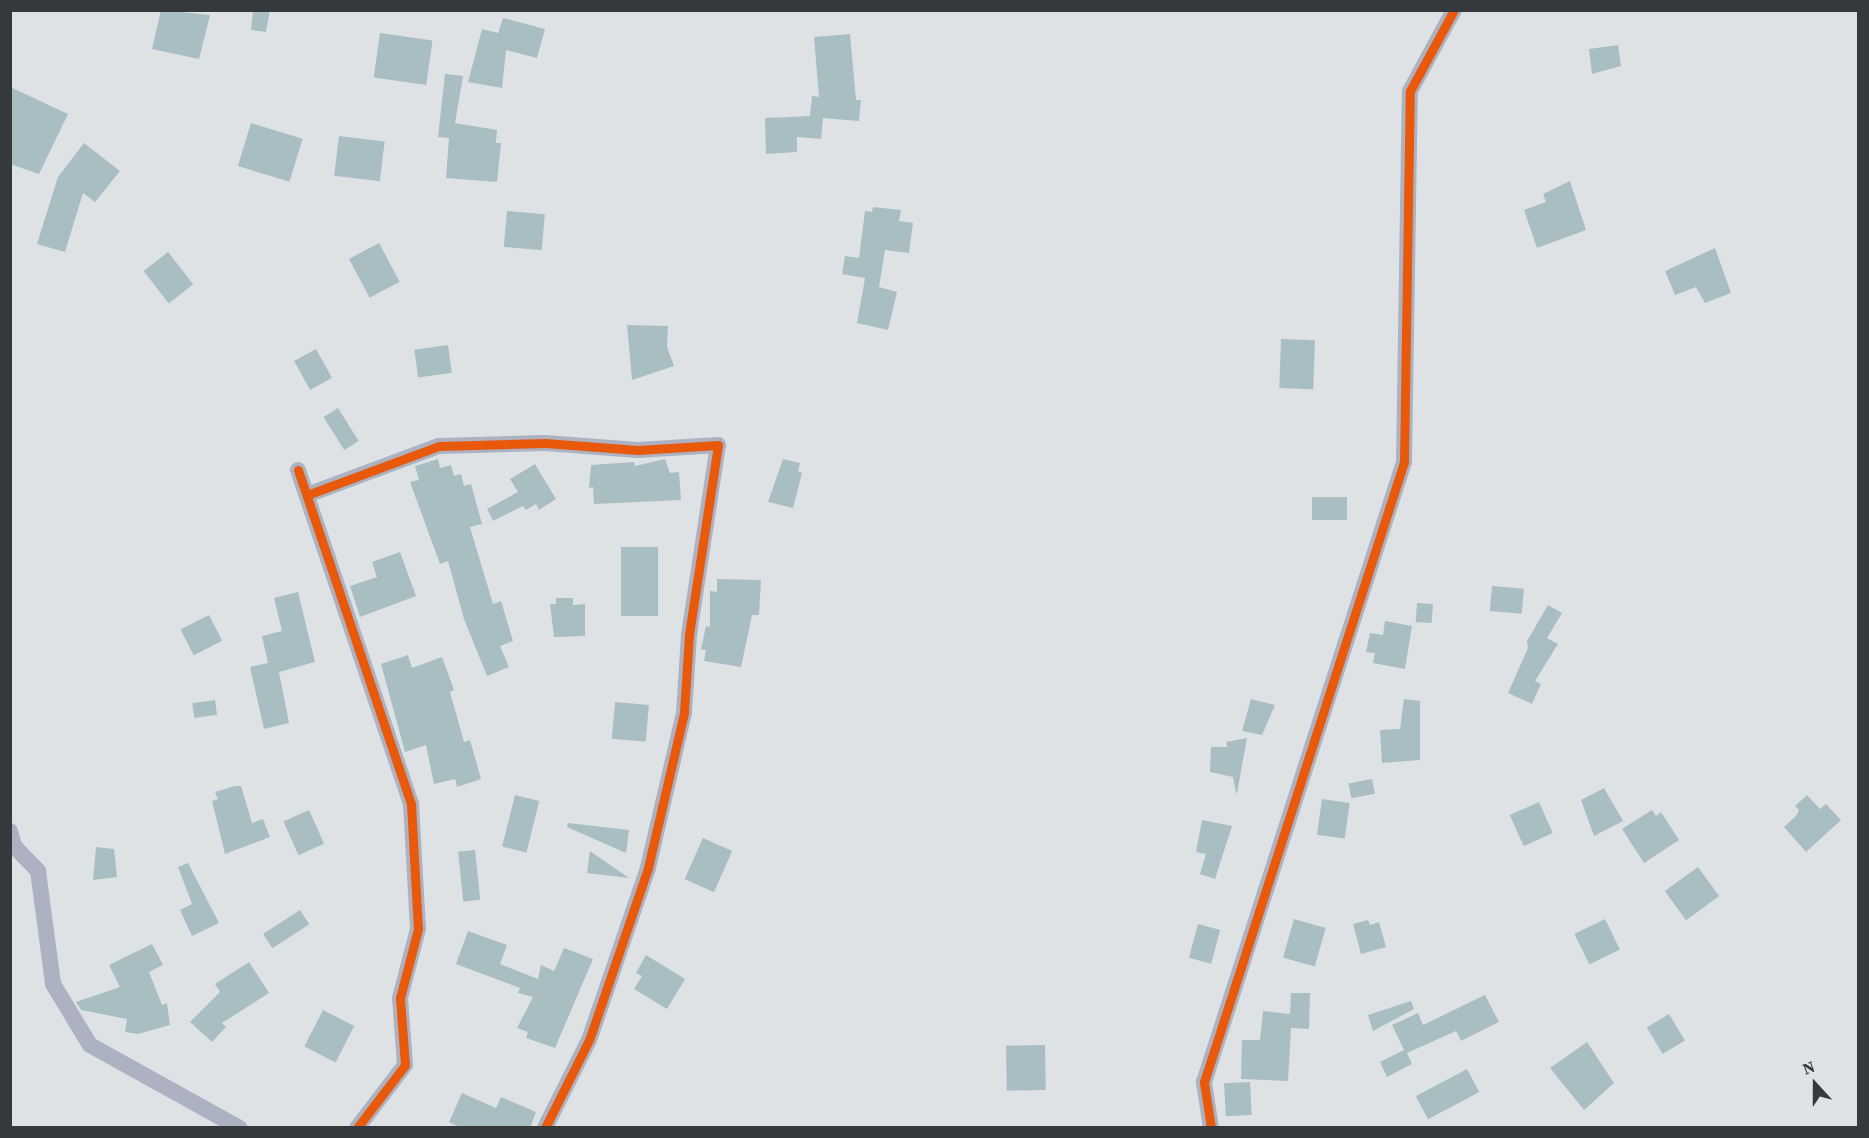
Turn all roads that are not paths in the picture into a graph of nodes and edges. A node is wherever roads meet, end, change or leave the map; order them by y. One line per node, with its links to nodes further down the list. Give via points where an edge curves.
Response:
1 (1454, 10): 8 (street, via 1410,92 1404,462 1204,1082)
2 (298, 470): 3 (street)
3 (307, 495): 6 (street, via 411,804 418,929 400,998 405,1065); 7 (street, via 439,446 545,442 638,450 718,445 689,635 684,713 648,868 589,1040)
4 (10, 831): 5 (street, via 14,846 38,871 53,984 90,1045)
5 (240, 1128)
6 (357, 1128)
7 (545, 1128)
8 (1211, 1128)

